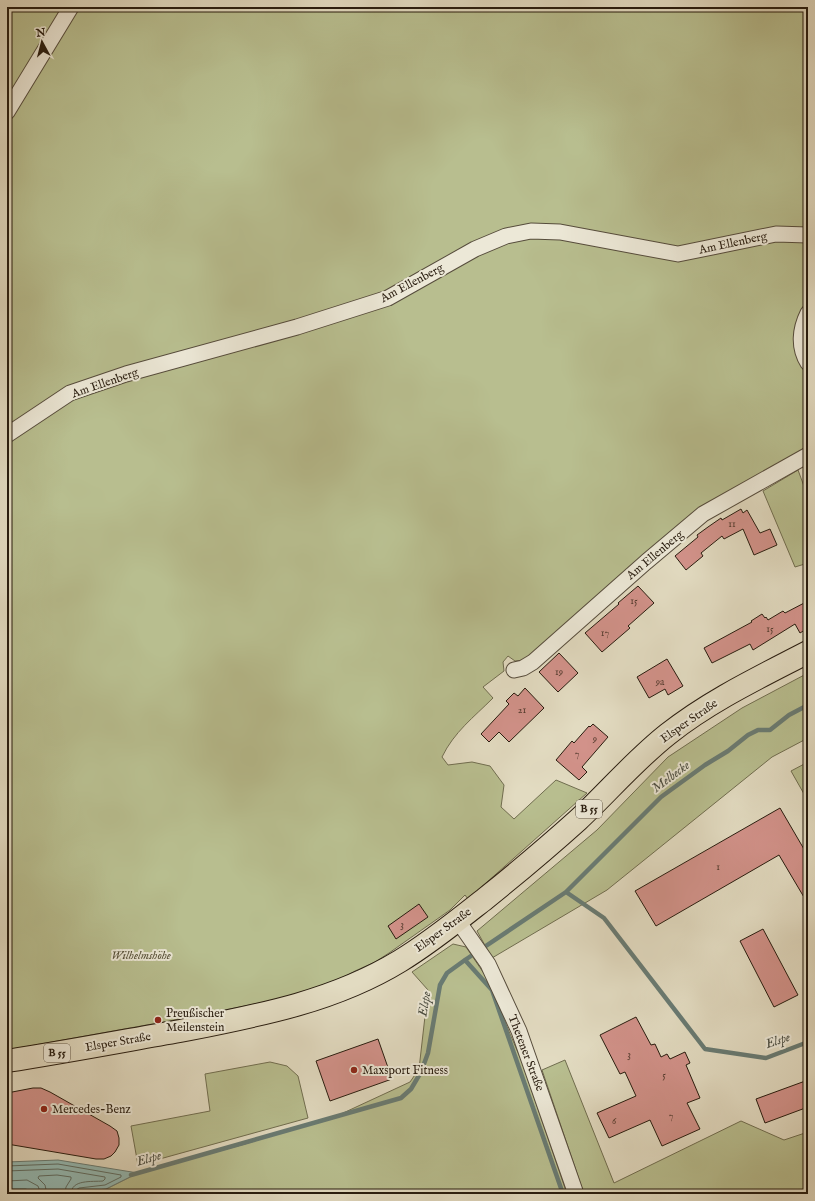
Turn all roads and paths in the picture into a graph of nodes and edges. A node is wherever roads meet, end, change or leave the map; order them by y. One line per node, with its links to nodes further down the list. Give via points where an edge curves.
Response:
1 (71, 7): 2 (street)
2 (7, 112)
3 (808, 235): 6 (street, Am Ellenberg, via 776,234 678,254 560,232 532,231 506,236 475,248 388,298 297,327 126,374 70,393)
4 (808, 313): 5 (street, via 802,327 801,339 802,352)
5 (808, 363)
6 (7, 435)
7 (808, 455): 9 (street, Am Ellenberg, via 704,514 533,662)
8 (808, 652): 10 (main road, Elsper Straße / B 55, via 720,698 667,735 633,764 578,820 518,872)
9 (514, 670)
10 (464, 929): 11 (main road, Elsper Straße / B 55, via 347,988 318,999 206,1026); 12 (street, Thetener Straße, via 488,964 519,1031)
11 (7, 1062)
12 (576, 1194)

